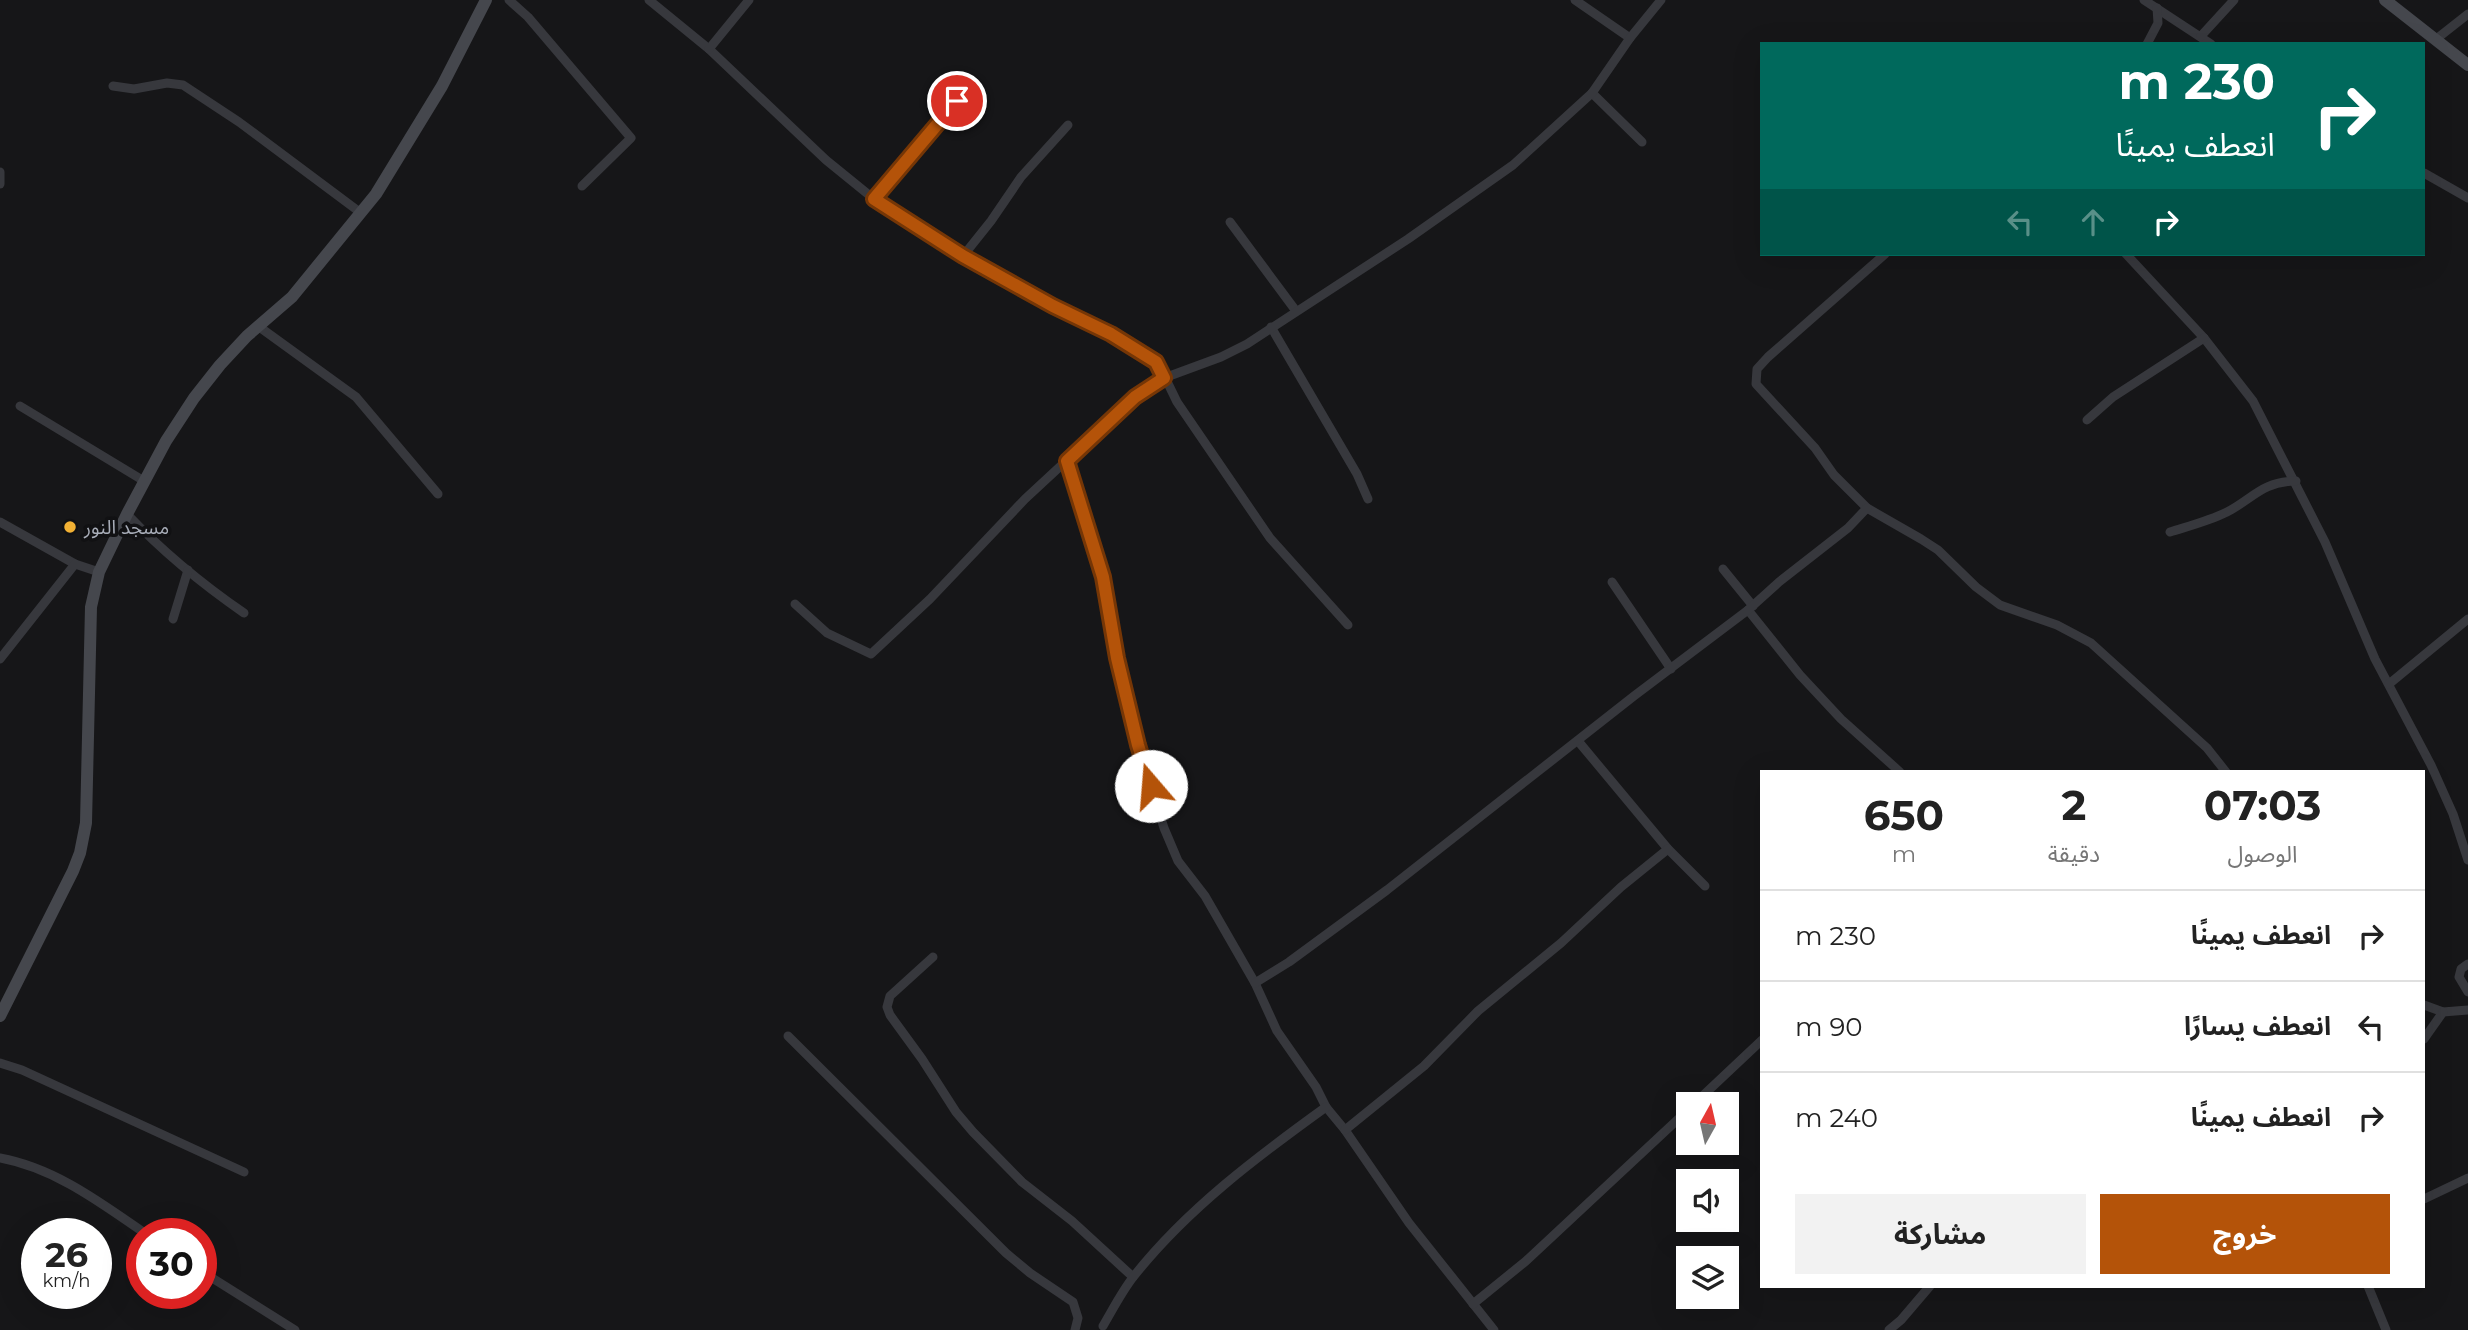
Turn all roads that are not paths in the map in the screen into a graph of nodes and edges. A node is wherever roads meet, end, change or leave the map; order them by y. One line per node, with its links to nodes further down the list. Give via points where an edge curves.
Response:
1 (486, 0): 30 (street, via 410,141)
2 (509, 0): 27 (street, via 631,138)
3 (649, 0): 17 (street)
4 (749, 0): 17 (street)
5 (1575, 0): 13 (street)
6 (1661, 0): 13 (street)
7 (2144, 0): 10 (street)
8 (2234, 0): 12 (street)
9 (2385, 0): 14 (street)
10 (2157, 8): 12 (street); 15 (street, via 2158,23)
11 (2468, 14): 14 (street)
12 (2201, 36): 16 (street)
13 (1630, 38): 20 (street)
14 (2435, 40): 18 (street)
15 (2148, 42)
16 (2208, 42)
17 (709, 49): 29 (street)
18 (2468, 65)
19 (113, 86): 30 (street, via 183,85)
20 (1592, 93): 23 (street); 35 (street, via 1513,165)
21 (957, 101): 29 (street)
22 (1068, 125): 32 (street, via 1021,177)
23 (1642, 142)
24 (0, 172): 26 (street)
25 (2425, 174): 28 (street)
26 (0, 184)
27 (582, 186)
28 (2468, 198)
29 (874, 199): 32 (street)
30 (361, 213): 36 (street, via 292,297)
31 (1230, 222): 35 (street)
32 (963, 256): 39 (street, via 1111,334 1156,362)
33 (1883, 256): 47 (street, via 1768,357 1755,377 1765,395)
34 (2128, 256): 38 (street)
35 (1296, 311): 37 (street)
36 (258, 326): 43 (street, via 194,398); 45 (street, via 356,397)
37 (1271, 327): 39 (street, via 1221,357); 46 (street)
38 (2204, 338): 41 (street, via 2113,397); 44 (street, via 2253,401)
39 (1164, 378): 42 (street, via 1135,397); 61 (street, via 1270,538)
40 (20, 406): 43 (street)
41 (2087, 420)
42 (1067, 461): 56 (street, via 871,654 827,632); 73 (street, via 1103,577 1138,745 1164,828 1178,861 1205,896)
43 (144, 481): 48 (street)
44 (2296, 481): 50 (street, via 2279,482 2209,520); 64 (street)
45 (438, 494)
46 (1368, 499)
47 (1867, 509): 57 (street); 67 (street, via 1938,551 2000,605 2057,625 2091,643 2207,748)
48 (127, 514): 53 (street); 54 (street)
49 (0, 522): 51 (street)
50 (2170, 533)
51 (75, 564): 54 (street); 62 (street)
52 (1723, 569): 57 (street)
53 (188, 570): 58 (street); 59 (street)
54 (99, 572): 78 (street, via 91,607 86,823 80,853)
55 (1612, 582): 63 (street)
56 (795, 604)
57 (1750, 608): 63 (street); 66 (street, via 1825,701)
58 (244, 613)
59 (173, 619)
60 (2468, 619): 64 (street)
61 (1348, 625)
62 (0, 659)
63 (1671, 669): 65 (street)
64 (2389, 684): 69 (street, via 2453,814)
65 (1578, 741): 68 (street); 73 (street, via 1387,890)
66 (1898, 770)
67 (2224, 770)
68 (1668, 849): 70 (street); 86 (street, via 1478,1011 1424,1066)
69 (2468, 860)
70 (1705, 886)
71 (933, 957): 92 (street, via 890,996 890,1015 967,1126 1022,1182)
72 (2468, 964): 74 (street, via 2459,977)
73 (1255, 983): 84 (street, via 1277,1031)
74 (2468, 992)
75 (2425, 1005): 77 (street)
76 (2468, 1010): 77 (street)
77 (2443, 1012): 80 (street)
78 (0, 1016)
79 (788, 1036): 99 (street, via 1006,1253 1073,1302 1078,1318)
80 (2425, 1038)
81 (1760, 1042): 83 (street)
82 (0, 1063): 88 (street)
83 (1706, 1092)
84 (1326, 1107): 86 (street); 92 (street, via 1205,1202)
85 (1676, 1121): 96 (street, via 1526,1261)
86 (1345, 1130): 96 (street, via 1409,1223)
87 (0, 1157): 91 (street, via 47,1173)
88 (244, 1172)
89 (2468, 1178): 90 (street)
90 (2425, 1199)
91 (126, 1220)
92 (1133, 1278): 97 (street)
93 (217, 1281): 98 (street)
94 (1928, 1288): 101 (street)
95 (2369, 1288): 102 (street)
96 (1473, 1304): 100 (street)
97 (1103, 1326)
98 (295, 1330)
99 (1075, 1330)
100 (1494, 1330)
101 (1889, 1330)
102 (2386, 1330)

